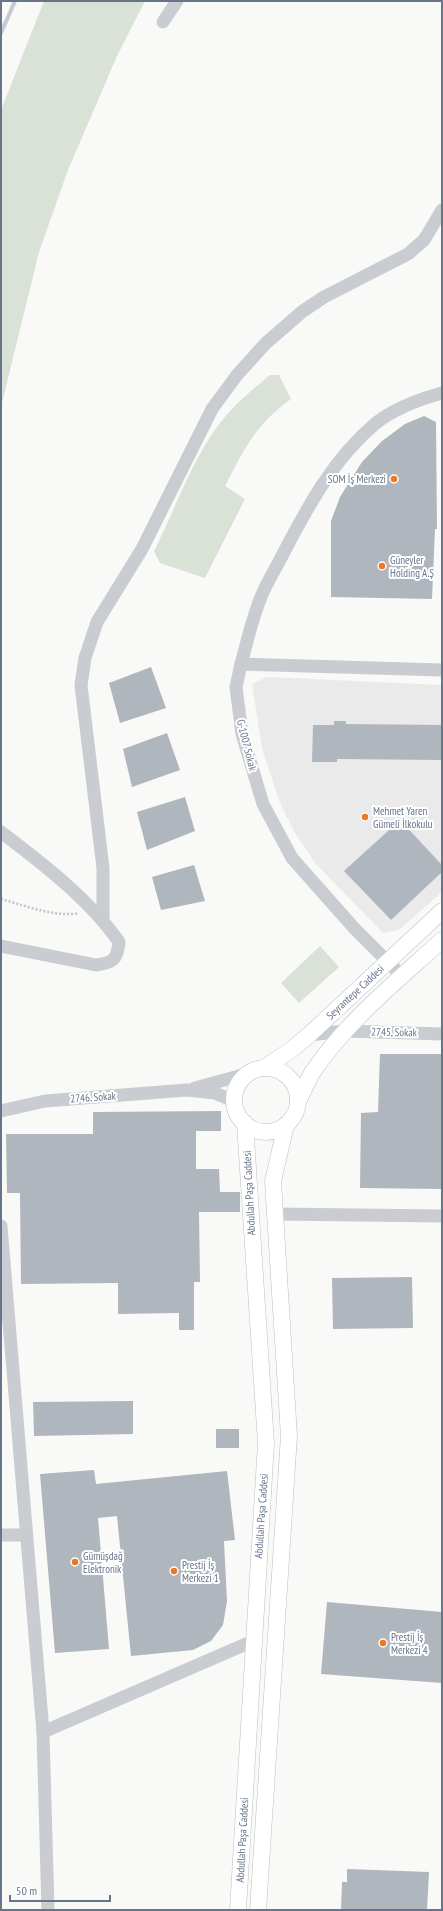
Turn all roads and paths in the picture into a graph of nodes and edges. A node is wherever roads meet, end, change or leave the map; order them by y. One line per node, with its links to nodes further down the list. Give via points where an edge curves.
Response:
1 (177, 1): 2 (street)
2 (163, 22)
3 (442, 210): 11 (street, via 424,240 408,254 303,311 266,343 237,375 212,409 142,549 97,622 85,658 81,685 103,868)
4 (442, 393): 5 (street, G-1007 Sokak, via 410,404 377,422 350,446 326,478 298,525 261,597)
5 (241, 664): 6 (street); 14 (street, G-1007 Sokak, via 236,687 242,734 263,804 292,858)
6 (442, 670)
7 (1, 832): 9 (street, via 30,854)
8 (1, 899): 9 (path, via 70,915)
9 (92, 910): 11 (street)
10 (442, 911): 14 (main road, Seyrantepe Caddesi)
11 (103, 920): 13 (street, via 119,942 118,955 110,962 96,965)
12 (442, 940): 15 (main road, Seyrantepe Caddesi)
13 (1, 946)
14 (387, 961): 15 (street, G-1007 Sokak); 18 (main road, Seyrantepe Caddesi)
15 (402, 976): 16 (main road, Seyrantepe Caddesi)
16 (345, 1031): 17 (street, 2745. Sokak); 18 (street, 2745. Sokak); 21 (main road, Seyrantepe Caddesi, via 311,1075)
17 (442, 1034)
18 (309, 1035): 19 (main road, Seyrantepe Caddesi, via 291,1050)
19 (257, 1070): 20 (street); 21 (main road, via 273,1068 288,1077 294,1084); 22 (main road, via 244,1077 236,1091)
20 (187, 1090): 22 (street, via 215,1093 229,1099); 23 (street, 2746. Sokak, via 45,1101)
21 (298, 1101): 25 (main road, via 297,1110)
22 (235, 1106): 24 (main road)
23 (1, 1111)
24 (245, 1123): 25 (main road, via 265,1132); 32 (main road, Abdullah Paşa Caddesi, via 266,1443)
25 (286, 1125): 26 (main road, Abdullah Paşa Caddesi, via 273,1181)
26 (274, 1214): 27 (street); 36 (main road, Abdullah Paşa Caddesi, via 290,1436)
27 (442, 1216)
28 (1, 1226): 29 (street)
29 (6, 1357): 30 (street)
30 (26, 1535): 31 (street); 33 (street)
31 (1, 1536)
32 (253, 1641): 33 (street); 35 (main road, Abdullah Paşa Caddesi)
33 (43, 1732): 34 (street)
34 (48, 1910)
35 (238, 1910)
36 (258, 1910)

